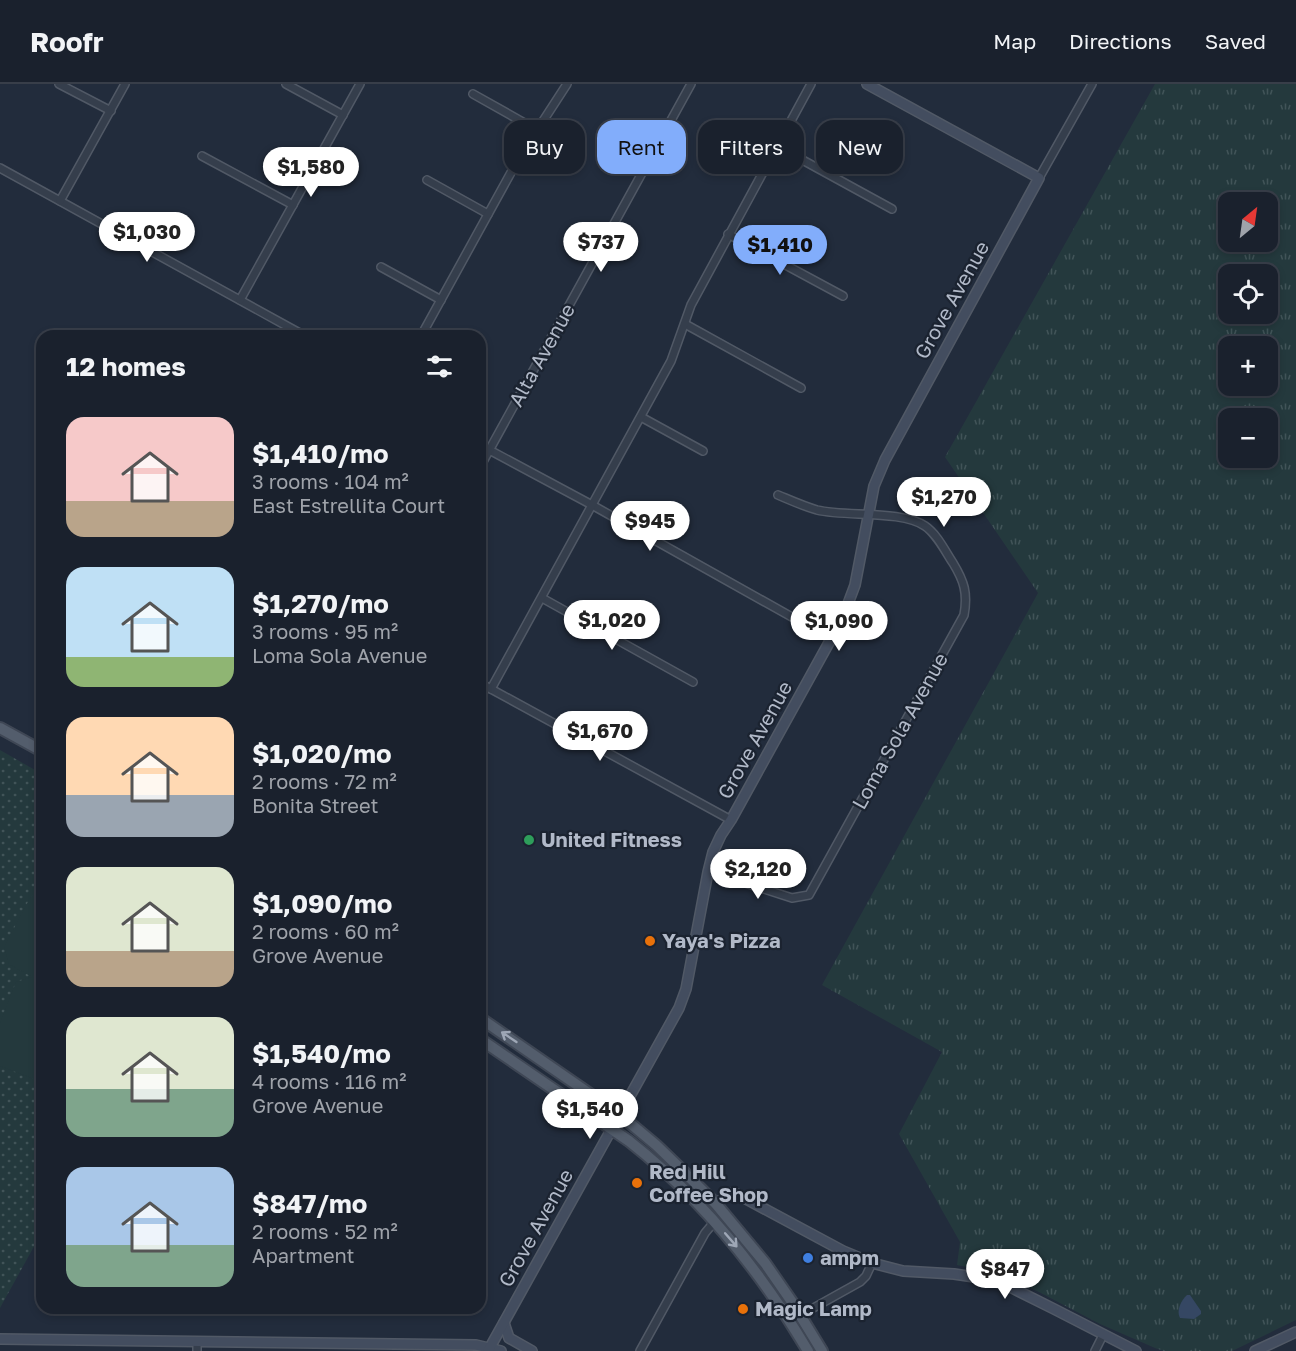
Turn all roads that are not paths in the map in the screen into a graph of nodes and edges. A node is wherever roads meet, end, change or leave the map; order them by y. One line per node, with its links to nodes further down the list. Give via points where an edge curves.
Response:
1 (59, 84): 11 (street)
2 (126, 84): 11 (street)
3 (286, 84): 12 (street)
4 (360, 84): 12 (street)
5 (567, 84): 14 (street)
6 (691, 84): 38 (street, Alta Avenue)
7 (811, 84): 15 (street)
8 (867, 84): 21 (street)
9 (1092, 84): 21 (street, Grove Avenue)
10 (473, 94): 13 (street)
11 (111, 111): 23 (street)
12 (343, 115): 24 (street)
13 (519, 120)
14 (544, 120)
15 (791, 120)
16 (202, 156): 24 (street)
17 (804, 161): 25 (street)
18 (0, 168): 23 (street)
19 (510, 174): 26 (street)
20 (761, 174): 27 (street)
21 (1040, 178): 43 (street, Grove Avenue, via 885,460)
22 (427, 180): 26 (street)
23 (60, 201): 30 (street)
24 (293, 205): 30 (street)
25 (892, 209)
26 (488, 214): 31 (street)
27 (728, 234): 29 (street); 32 (street)
28 (381, 267): 31 (street)
29 (843, 296)
30 (240, 300): 33 (street)
31 (441, 300): 34 (street)
32 (685, 324): 35 (street); 36 (street, via 671,361)
33 (294, 330)
34 (424, 330)
35 (801, 388)
36 (641, 417): 39 (street); 42 (street)
37 (486, 448): 38 (street)
38 (490, 450): 40 (street, Alta Avenue); 42 (street)
39 (703, 452)
40 (486, 457)
41 (778, 495): 43 (street, via 817,510)
42 (592, 506): 44 (street); 45 (street)
43 (868, 515): 45 (street, Grove Avenue, via 855,585); 52 (street, Loma Sola Avenue, via 907,518 926,526 966,588 964,615 809,895 792,898)
44 (542, 598): 46 (street); 48 (street)
45 (831, 639): 51 (street, Grove Avenue)
46 (693, 682)
47 (486, 686): 48 (street)
48 (491, 689): 51 (street)
49 (0, 728): 50 (main road)
50 (36, 748)
51 (731, 820): 52 (street, Grove Avenue, via 713,852)
52 (708, 872): 55 (street, Grove Avenue, via 686,989)
53 (486, 1022): 55 (main road, one-way to 53)
54 (486, 1043): 56 (main road)
55 (619, 1114): 56 (street, Grove Avenue); 57 (main road)
56 (611, 1129): 58 (main road, via 648,1156); 61 (street, Grove Avenue)
57 (716, 1204): 59 (street, via 730,1193 741,1195); 60 (main road, via 765,1263)
58 (715, 1221): 60 (main road, one-way to 60); 69 (street)
59 (872, 1263): 60 (street, via 860,1282); 63 (street, via 903,1271 988,1279)
60 (795, 1318): 70 (main road); 71 (main road)
61 (504, 1323): 66 (street, Grove Avenue); 68 (street, via 509,1338)
62 (1296, 1332): 74 (street)
63 (1103, 1335): 72 (street); 73 (street)
64 (0, 1339): 65 (street)
65 (201, 1346): 66 (street, via 476,1345)
66 (489, 1349): 67 (street)
67 (501, 1351)
68 (532, 1351)
69 (640, 1351)
70 (808, 1351)
71 (822, 1351)
72 (1095, 1351)
73 (1136, 1351)
74 (1254, 1351)

